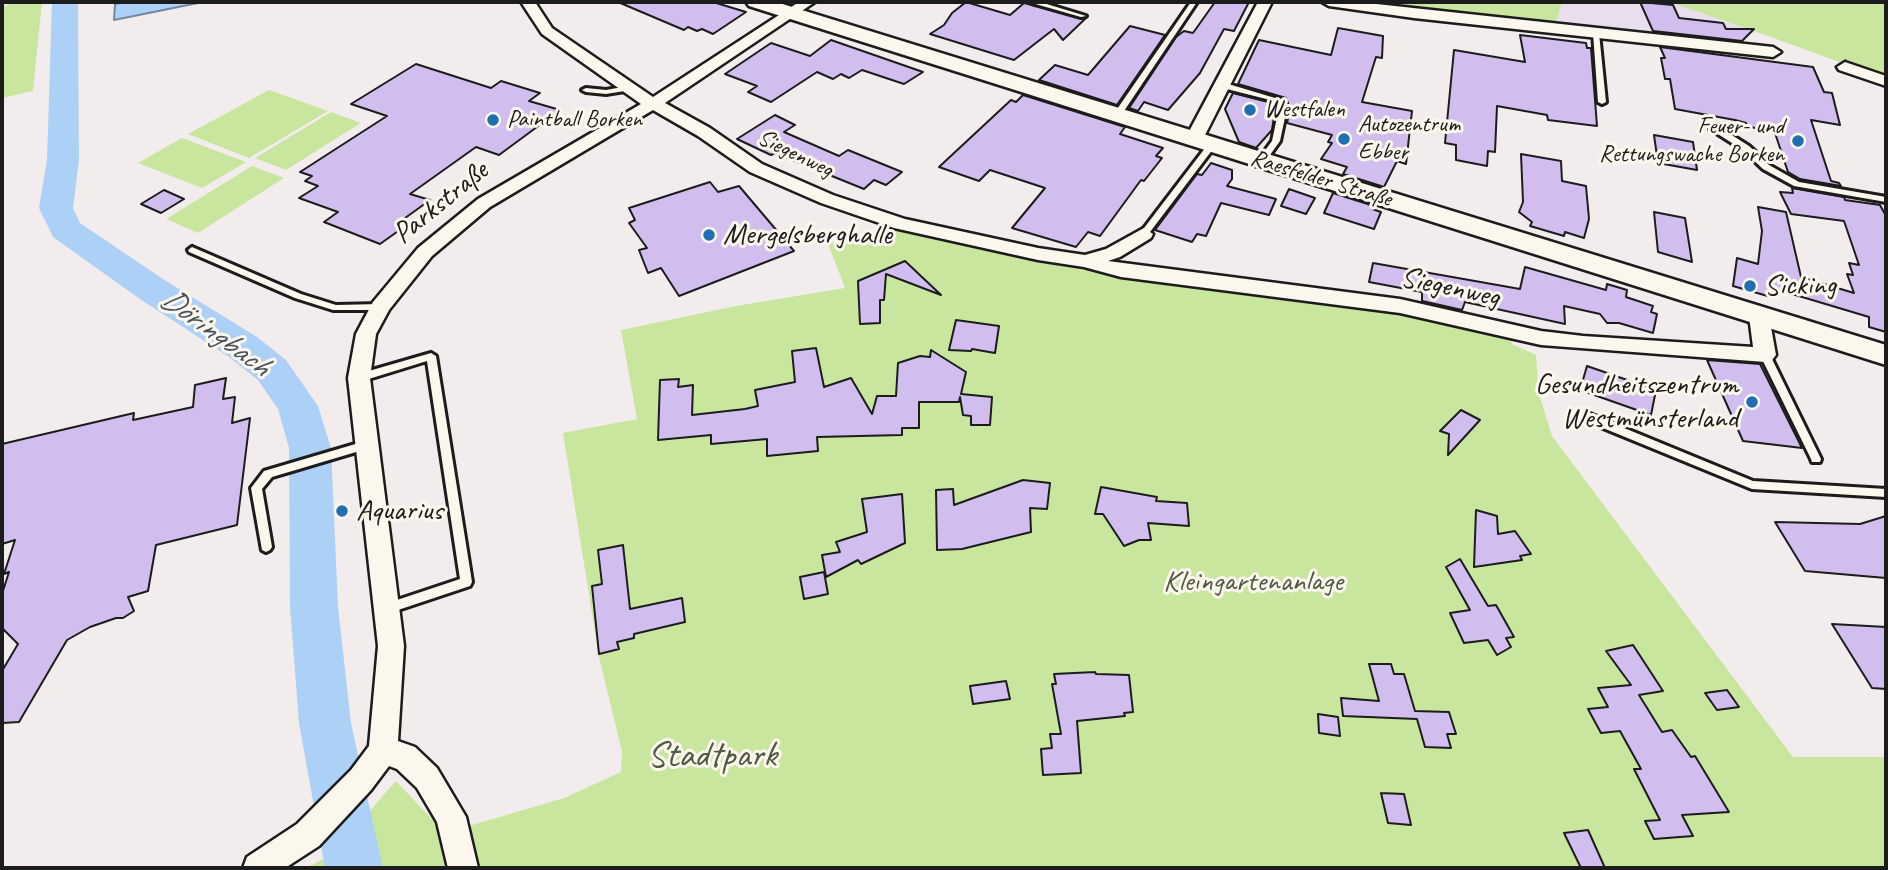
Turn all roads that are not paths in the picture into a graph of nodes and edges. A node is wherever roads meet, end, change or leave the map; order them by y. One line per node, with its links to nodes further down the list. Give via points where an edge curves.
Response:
1 (528, 2): 14 (street, Siegenweg, via 547,31)
2 (756, 2): 7 (main road, Raesfelder Straße)
3 (1034, 2): 8 (lane)
4 (1194, 2): 18 (lane)
5 (1265, 2): 13 (street)
6 (1329, 2): 9 (street)
7 (800, 7): 17 (street, Parkstraße); 18 (main road, Raesfelder Straße)
8 (1083, 16)
9 (1596, 33): 10 (street); 16 (lane)
10 (1773, 51)
11 (1845, 67): 12 (street)
12 (1886, 81)
13 (1222, 85): 20 (street); 21 (lane, via 1281,101 1276,141)
14 (628, 88): 15 (lane); 17 (street, Siegenweg)
15 (586, 90)
16 (1602, 102)
17 (654, 103): 25 (street, Siegenweg, via 756,167 863,213 959,238); 26 (street, Parkstraße, via 484,203 425,252)
18 (1117, 115): 20 (main road, Raesfelder Straße)
19 (1713, 127): 22 (lane, via 1790,181)
20 (1203, 142): 21 (main road, Raesfelder Straße); 23 (lane)
21 (1262, 160): 27 (main road, Raesfelder Straße)
22 (1886, 200)
23 (1144, 234): 25 (street, Siegenweg, via 1113,253)
24 (192, 250): 26 (lane, via 336,308)
25 (1084, 261): 28 (street, Siegenweg, via 1132,273 1400,306 1583,344)
26 (380, 307): 30 (street, Parkstraße, via 366,334)
27 (1759, 316): 28 (street); 29 (main road, Raesfelder Straße)
28 (1765, 355): 33 (lane)
29 (1886, 355)
30 (359, 378): 32 (street, Parkstraße); 36 (lane, via 431,356 466,582)
31 (1590, 418): 34 (lane, via 1752,485)
32 (369, 444): 35 (lane, via 268,474 257,488); 36 (street, Parkstraße)
33 (1816, 459)
34 (1886, 493)
35 (266, 547)
36 (386, 609): 37 (street, Parkstraße, via 391,646)
37 (383, 751): 38 (street); 40 (street, via 405,757 427,778 451,817)
38 (361, 780): 39 (street, via 308,835)
39 (258, 868)
40 (463, 868)

